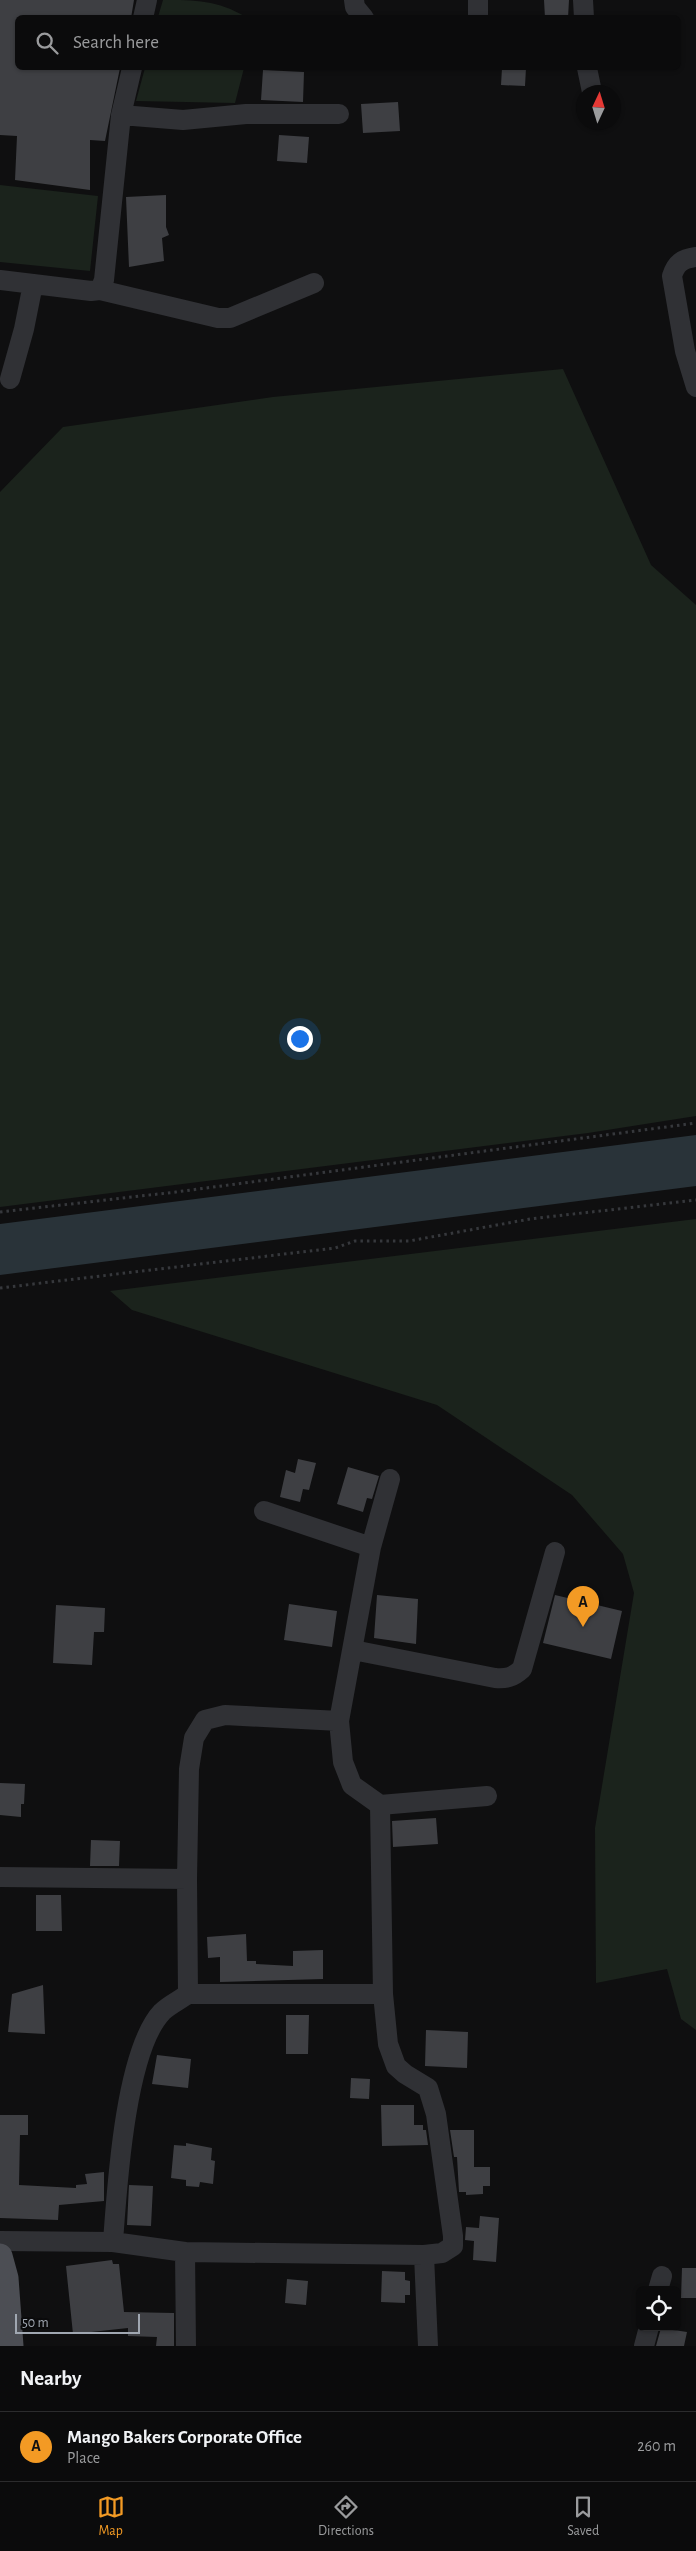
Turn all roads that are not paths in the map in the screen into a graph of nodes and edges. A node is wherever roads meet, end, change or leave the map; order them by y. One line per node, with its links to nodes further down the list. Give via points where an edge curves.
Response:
1 (147, 0): 5 (street)
2 (354, 0): 6 (street, via 354,7)
3 (478, 0): 7 (street)
4 (583, 0): 8 (street)
5 (144, 15)
6 (361, 15)
7 (478, 15)
8 (584, 15)
9 (132, 70): 13 (street)
10 (587, 70): 11 (street)
11 (591, 85)
12 (339, 114): 13 (street, via 246,114 182,120)
13 (122, 115): 18 (street, via 104,280)
14 (696, 258): 20 (street, via 685,258 675,266 672,276 685,350)
15 (0, 280): 17 (street)
16 (314, 283): 18 (street, via 230,318 218,318)
17 (33, 284): 18 (street); 19 (street)
18 (100, 290)
19 (10, 379)
20 (696, 387)
21 (390, 1479): 23 (street)
22 (264, 1511): 23 (street)
23 (371, 1546): 25 (street)
24 (555, 1552): 25 (street, via 522,1669 515,1676 495,1678)
25 (352, 1650): 26 (street)
26 (339, 1721): 28 (street, via 343,1762 352,1785); 30 (street, via 225,1715 205,1720 194,1738 189,1769)
27 (487, 1796): 28 (street)
28 (380, 1805): 32 (street)
29 (0, 1877): 30 (street)
30 (187, 1879): 31 (street)
31 (188, 1994): 32 (street); 34 (street, via 162,2012 150,2031 132,2084 118,2177)
32 (383, 1994): 36 (street, via 391,2055 404,2074 428,2088 436,2114 454,2236 453,2246 442,2253)
33 (0, 2241): 34 (street)
34 (113, 2242): 35 (street)
35 (185, 2252): 36 (street); 40 (street)
36 (424, 2255): 41 (street)
37 (0, 2256): 39 (main road, via 6,2278)
38 (648, 2331): 42 (street)
39 (11, 2346)
40 (186, 2346)
41 (428, 2346)
42 (644, 2346)

